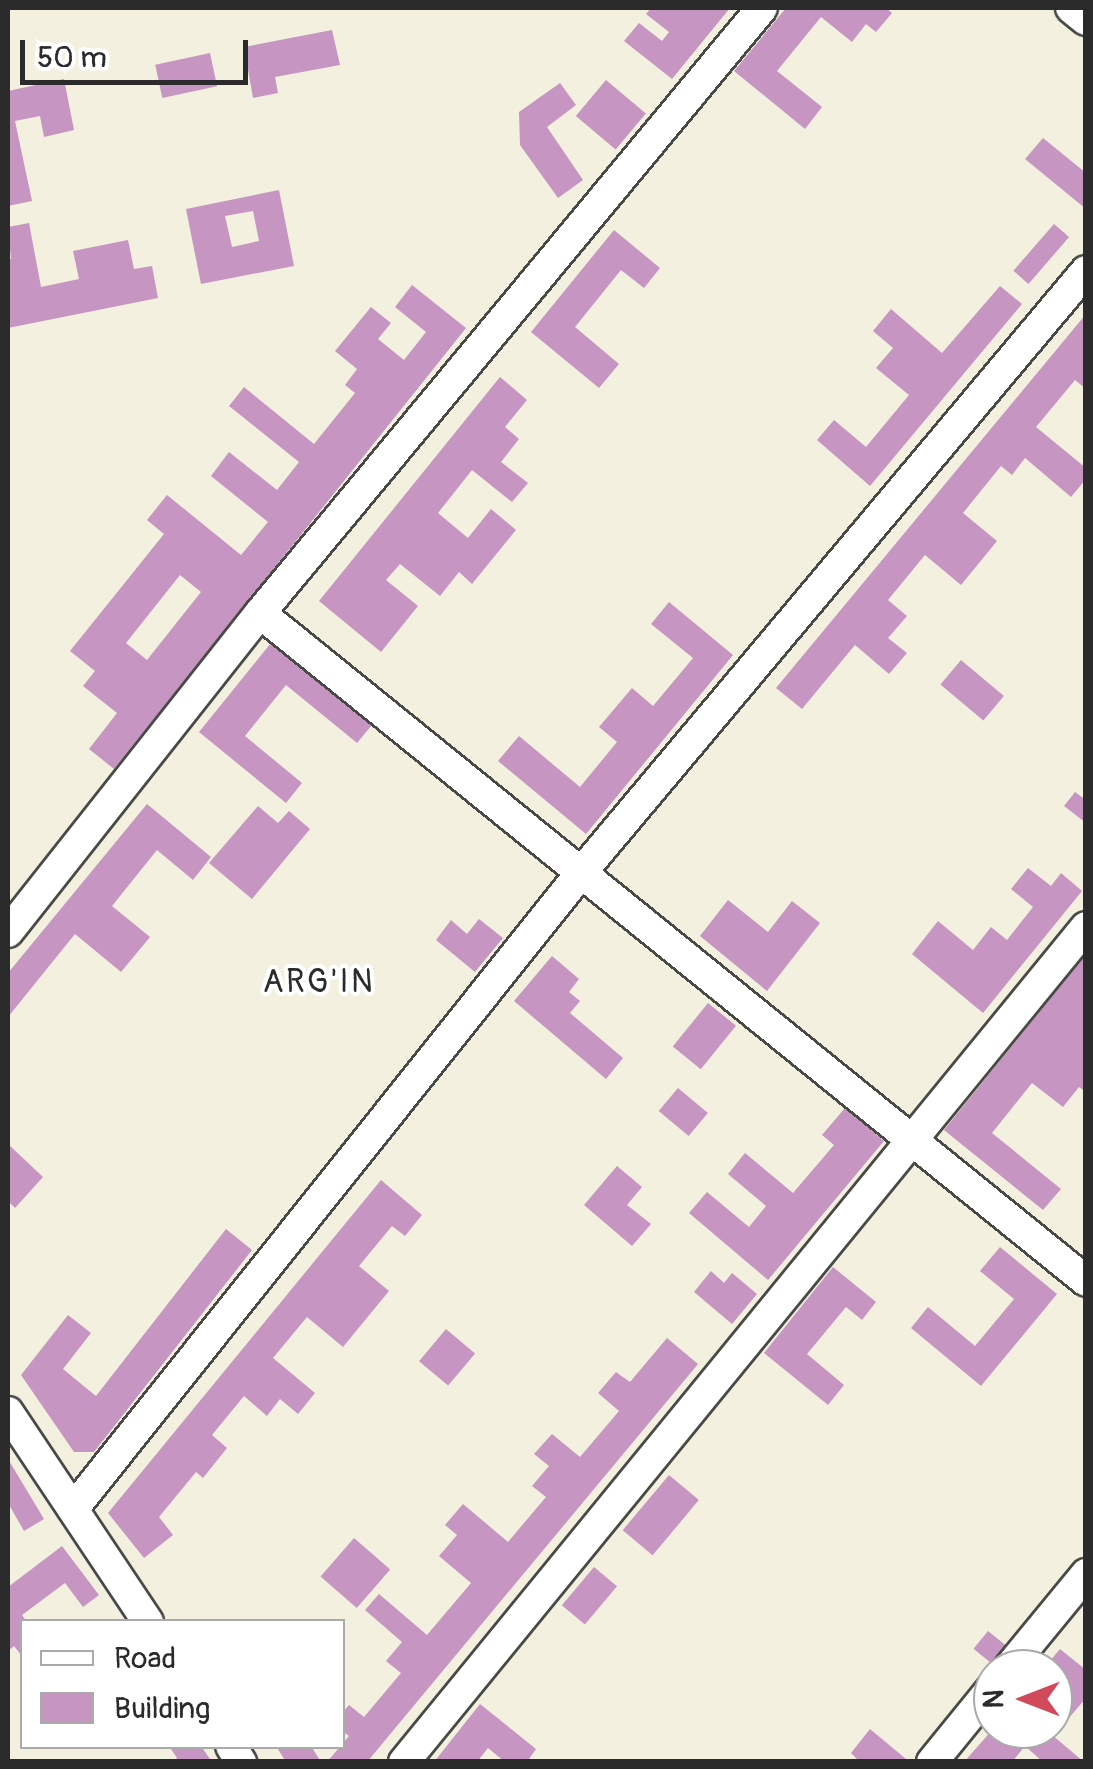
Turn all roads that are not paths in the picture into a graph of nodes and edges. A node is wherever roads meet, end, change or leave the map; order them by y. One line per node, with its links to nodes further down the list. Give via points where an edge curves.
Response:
1 (762, 8): 5 (street)
2 (1070, 8): 3 (street)
3 (1086, 20)
4 (1086, 272): 6 (street)
5 (260, 613): 6 (street); 8 (street)
6 (580, 874): 9 (street); 12 (street)
7 (1086, 927): 9 (street)
8 (8, 932)
9 (912, 1142): 10 (street); 17 (street)
10 (1086, 1280)
11 (8, 1412): 12 (street)
12 (73, 1509): 14 (street)
13 (1086, 1574): 15 (street)
14 (146, 1619)
15 (1024, 1649)
16 (973, 1712): 18 (street)
17 (404, 1762)
18 (932, 1762)

